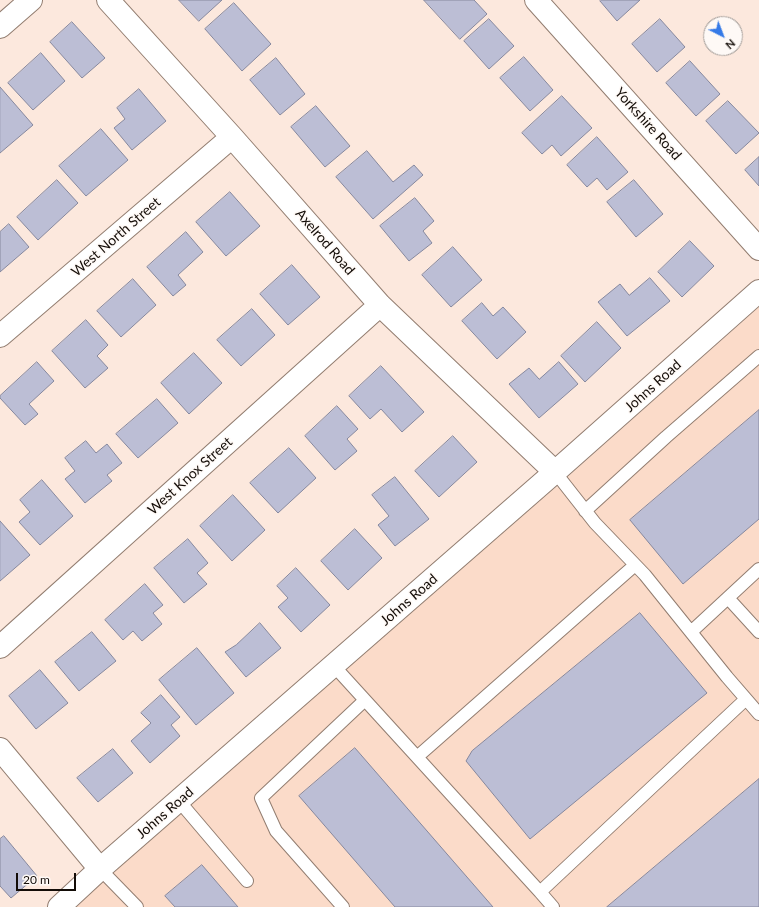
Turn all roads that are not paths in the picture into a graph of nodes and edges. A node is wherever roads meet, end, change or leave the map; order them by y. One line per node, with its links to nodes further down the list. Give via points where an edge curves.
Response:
1 (31, 0): 4 (street)
2 (108, 0): 5 (street, Axelrod Road)
3 (536, 0): 6 (street, Yorkshire Road)
4 (0, 27)
5 (232, 137): 8 (street, Axelrod Road); 9 (street, West North Street)
6 (759, 249)
7 (759, 291): 11 (street, Johns Road)
8 (380, 306): 11 (street, Axelrod Road); 18 (street, West Knox Street)
9 (0, 336)
10 (759, 356): 12 (lane)
11 (555, 472): 12 (lane); 19 (street, Johns Road)
12 (585, 511): 13 (lane)
13 (636, 565): 16 (lane); 24 (lane)
14 (759, 568): 15 (lane)
15 (728, 598): 16 (lane); 17 (lane)
16 (691, 632): 20 (lane)
17 (759, 632)
18 (0, 647)
19 (334, 666): 21 (lane); 25 (street, Johns Road)
20 (746, 699): 22 (lane); 28 (lane)
21 (365, 700): 24 (lane); 31 (lane, via 261,798 276,831)
22 (759, 714)
23 (0, 749): 26 (street)
24 (417, 757): 28 (lane)
25 (179, 801): 26 (street, Johns Road); 27 (lane)
26 (100, 869): 29 (street, Johns Road); 30 (lane)
27 (246, 881)
28 (540, 892): 32 (lane)
29 (59, 907)
30 (137, 907)
31 (343, 907)
32 (553, 907)

